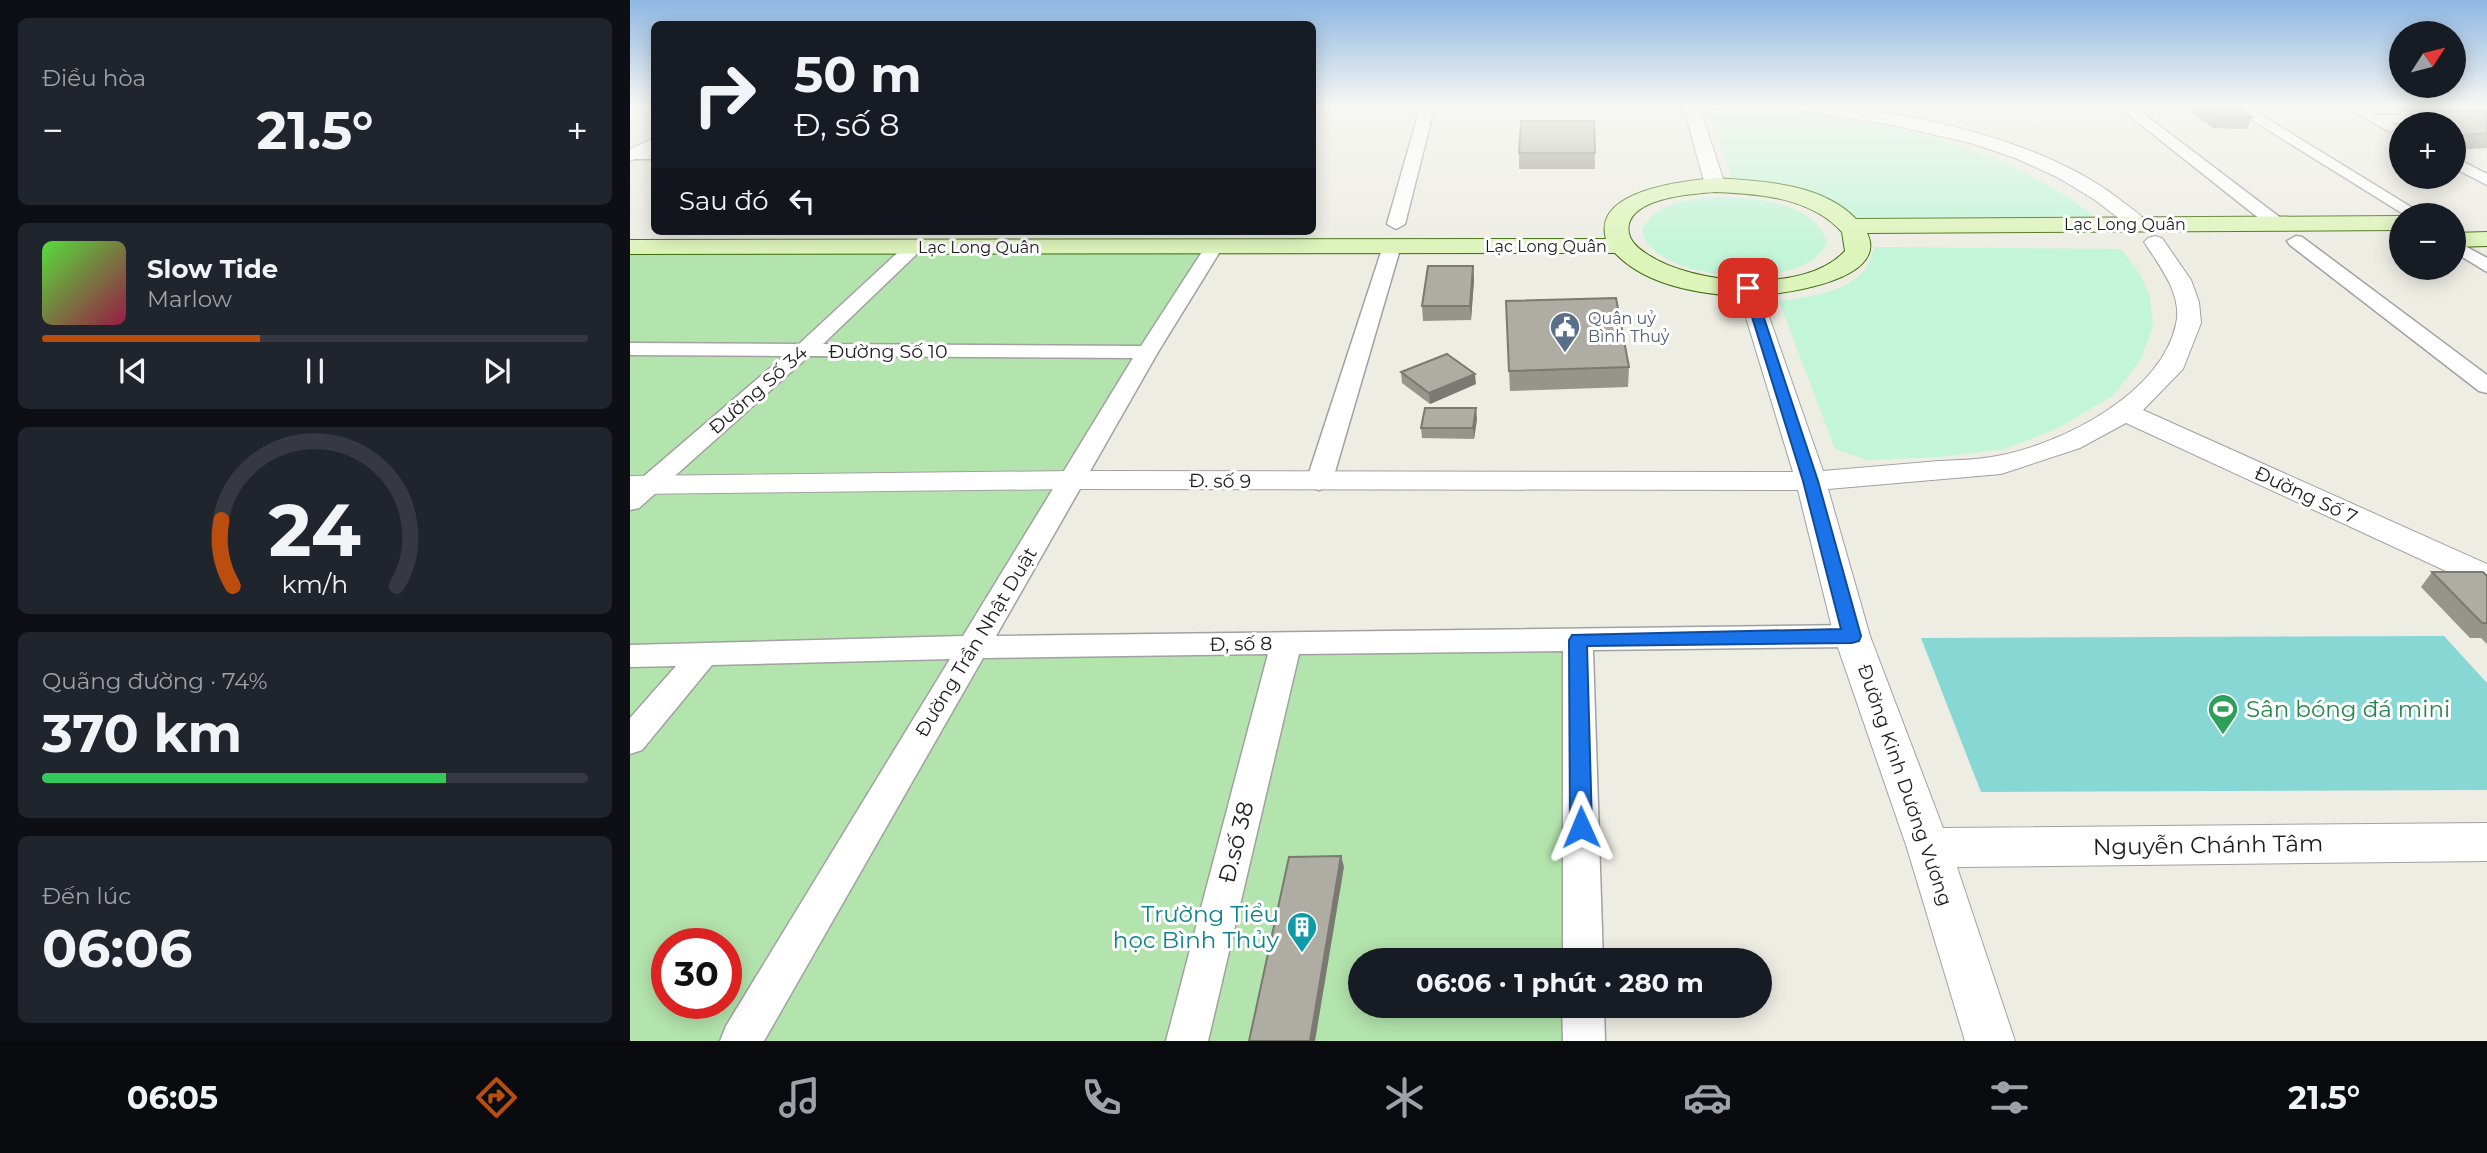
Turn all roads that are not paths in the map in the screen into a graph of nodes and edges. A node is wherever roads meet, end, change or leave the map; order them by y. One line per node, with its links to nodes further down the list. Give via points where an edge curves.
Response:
1 (1415, 154): 21 (street)
2 (1706, 154): 10 (street)
3 (2010, 154): 19 (street, Đ. số 9, via 2062,172 2099,192)
4 (2186, 154): 14 (street)
5 (2315, 154): 11 (street)
6 (651, 155): 7 (street)
7 (631, 156)
8 (2466, 169): 9 (street)
9 (2487, 180)
10 (1715, 185): 20 (main road, via 1800,197 1833,212); 22 (main road, via 1659,193 1638,201 1623,212)
11 (2396, 203)
12 (2466, 222): 13 (main road)
13 (2487, 222)
14 (2276, 223): 15 (main road, Lạc Long Quân); 19 (main road, Lạc Long Quân)
15 (2389, 223)
16 (1316, 225): 21 (main road, Lạc Long Quân)
17 (630, 228): 18 (main road)
18 (651, 228)
19 (2146, 232): 20 (main road, Lạc Long Quân); 27 (main road, Lạc Long Quân); 37 (street, Đ. số 9, via 2180,280 2189,323 2170,369)
20 (1854, 234): 32 (main road, via 1857,253 1827,275 1792,285)
21 (1394, 235): 22 (main road, Lạc Long Quân); 23 (main road, Lạc Long Quân); 40 (street)
22 (1619, 236): 32 (main road, via 1640,262 1670,275)
23 (1219, 238): 24 (main road, Lạc Long Quân); 35 (street, Đường Trần Nhật Duật)
24 (923, 239): 29 (main road, Lạc Long Quân); 34 (street, Đường Số 34)
25 (2487, 239): 28 (main road)
26 (2389, 240): 27 (main road, Lạc Long Quân)
27 (2296, 241): 36 (street)
28 (2466, 241)
29 (630, 247)
30 (2466, 251): 31 (street)
31 (2487, 266)
32 (1748, 288): 39 (street, Đường Kinh Dương Vương)
33 (630, 349): 34 (street, Đường Số 10)
34 (804, 350): 35 (street, Đường Số 10); 41 (street, Đường Số 34)
35 (1147, 352): 38 (street, Đường Trần Nhật Duật)
36 (2487, 386)
37 (2124, 412): 39 (street, Đ. số 9, via 2070,442 2001,465); 42 (street, Đường Số 7)
38 (1072, 480): 40 (street, Đ. số 9); 41 (street, Đ. số 9); 46 (street, Đường Trần Nhật Duật)
39 (1811, 481): 40 (street, Đ. số 9); 43 (street, Đường Kinh Dương Vương)
40 (1319, 482)
41 (637, 491)
42 (2487, 578)
43 (1852, 636): 44 (street, Đ, số 8); 51 (street, Đường Kinh Dương Vương)
44 (1578, 640): 45 (street, Đ, số 8); 52 (street)
45 (1286, 644): 46 (street, Đ, số 8); 55 (street, Đ.số 38)
46 (973, 647): 47 (street, Đ, số 8); 54 (street, Đường Trần Nhật Duật)
47 (706, 652): 48 (street, Đ, số 8); 49 (street)
48 (630, 656)
49 (630, 741)
50 (2487, 842): 51 (street, Nguyễn Chánh Tâm)
51 (1929, 848): 57 (street, Đường Kinh Dương Vương)
52 (1583, 948)
53 (1583, 1018): 56 (street)
54 (741, 1041)
55 (1186, 1041)
56 (1584, 1041)
57 (1990, 1041)

